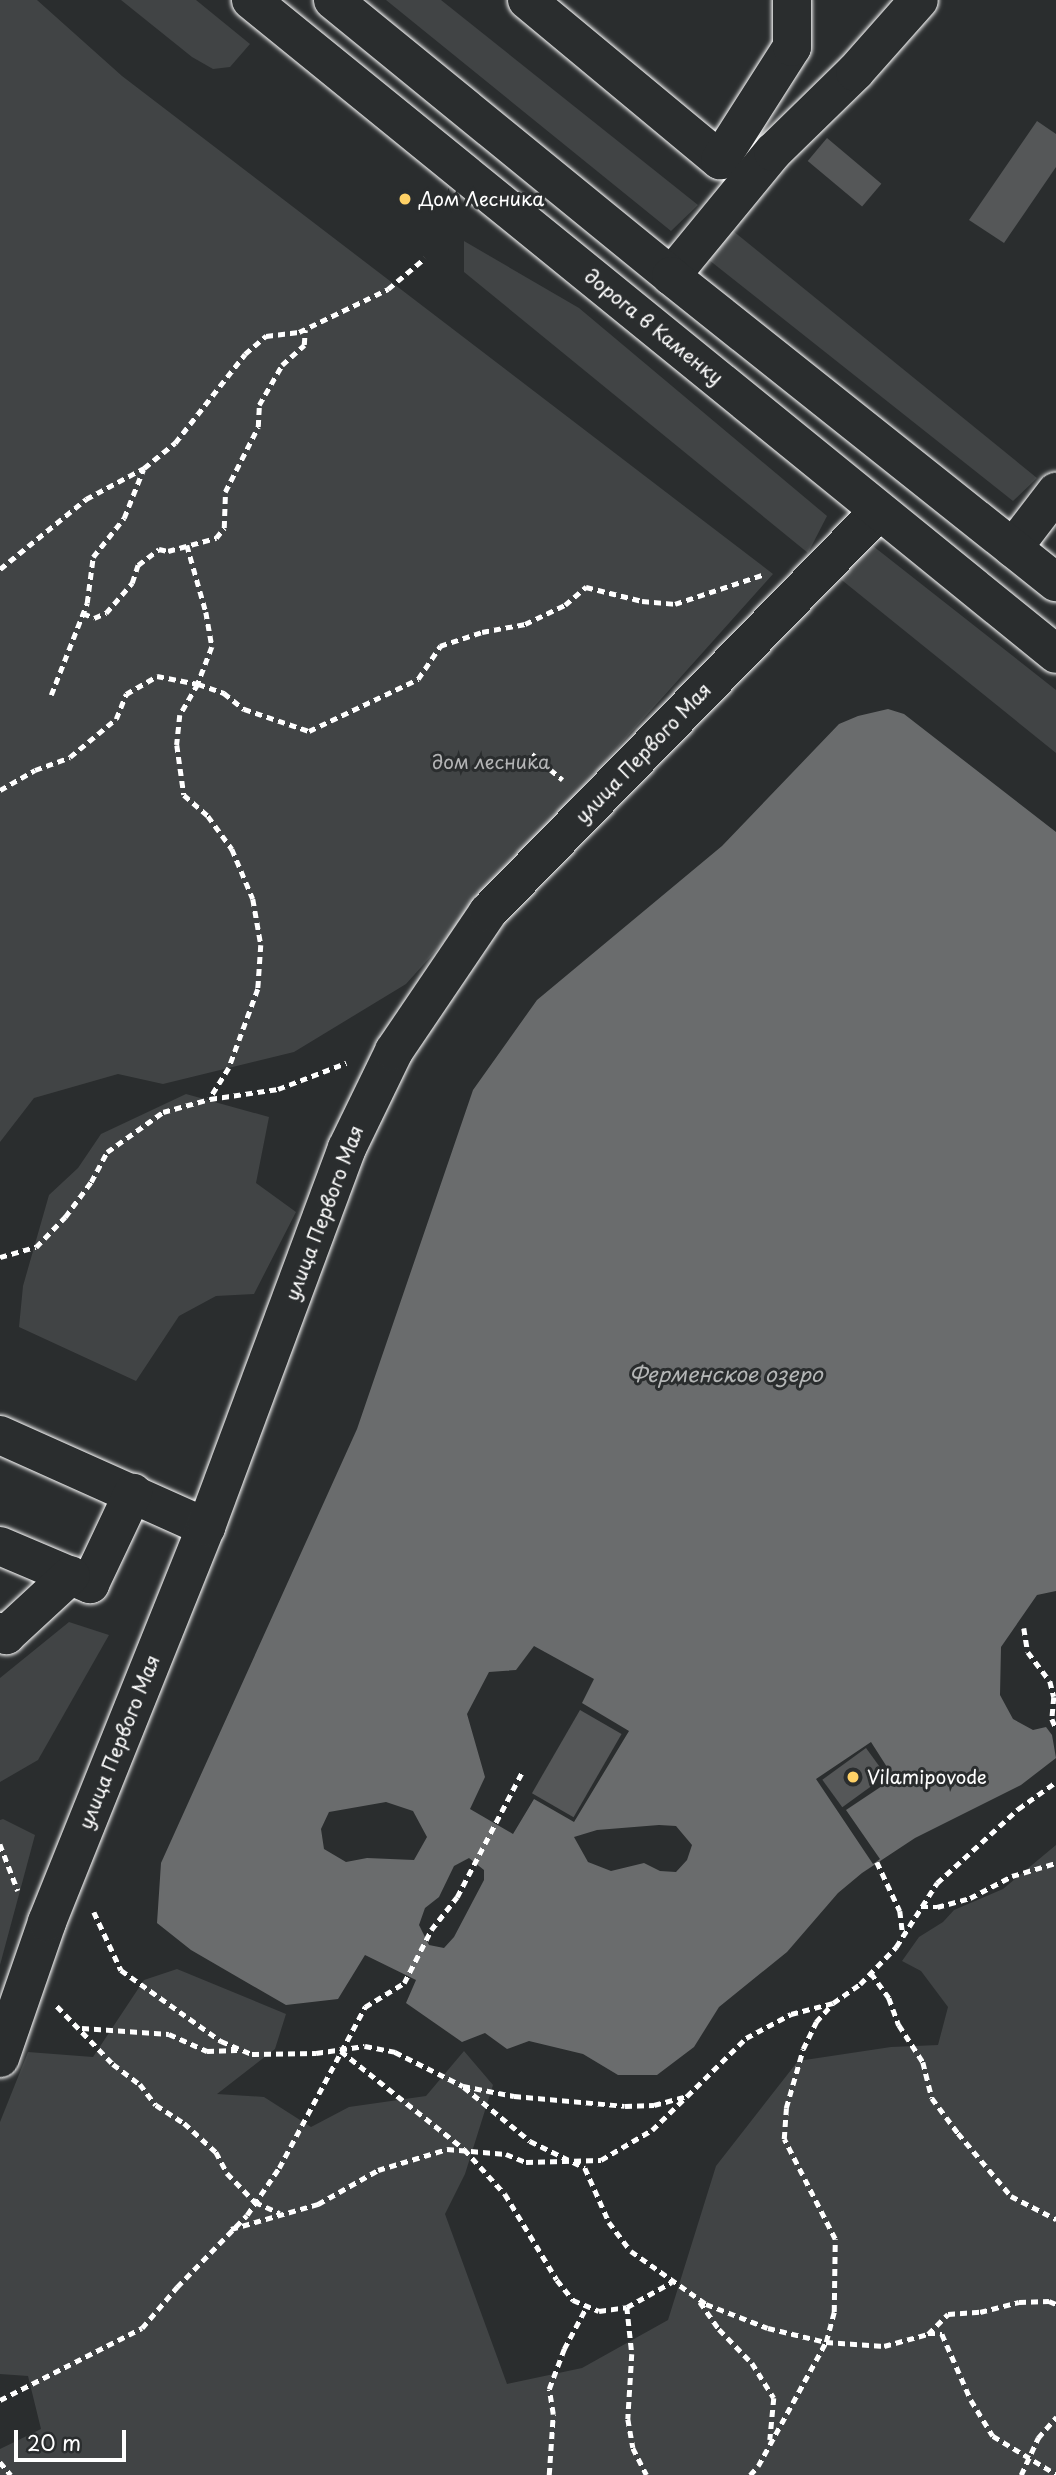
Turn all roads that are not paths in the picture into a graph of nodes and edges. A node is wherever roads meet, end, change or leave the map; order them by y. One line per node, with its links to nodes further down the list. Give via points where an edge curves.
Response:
1 (251, 0): 8 (main road, дорога в Каменку)
2 (332, 0): 6 (main road)
3 (527, 0): 4 (main road, via 720,160 792,47)
4 (792, 0)
5 (919, 0): 6 (main road, via 855,72 773,152)
6 (671, 276): 9 (main road)
7 (1056, 492): 9 (main road)
8 (879, 511): 11 (main road, дорога в Каменку); 14 (main road, улица Первого Мая, via 488,912 394,1051 347,1148)
9 (1013, 548): 10 (main road)
10 (1056, 582)
11 (1056, 654)
12 (0, 1435): 13 (main road)
13 (133, 1493): 14 (main road); 16 (main road, via 90,1584)
14 (206, 1527): 18 (main road, улица Первого Мая, via 74,1855)
15 (0, 1546): 16 (main road)
16 (71, 1576): 17 (main road, via 6,1635)
17 (0, 1632)
18 (0, 2058)

